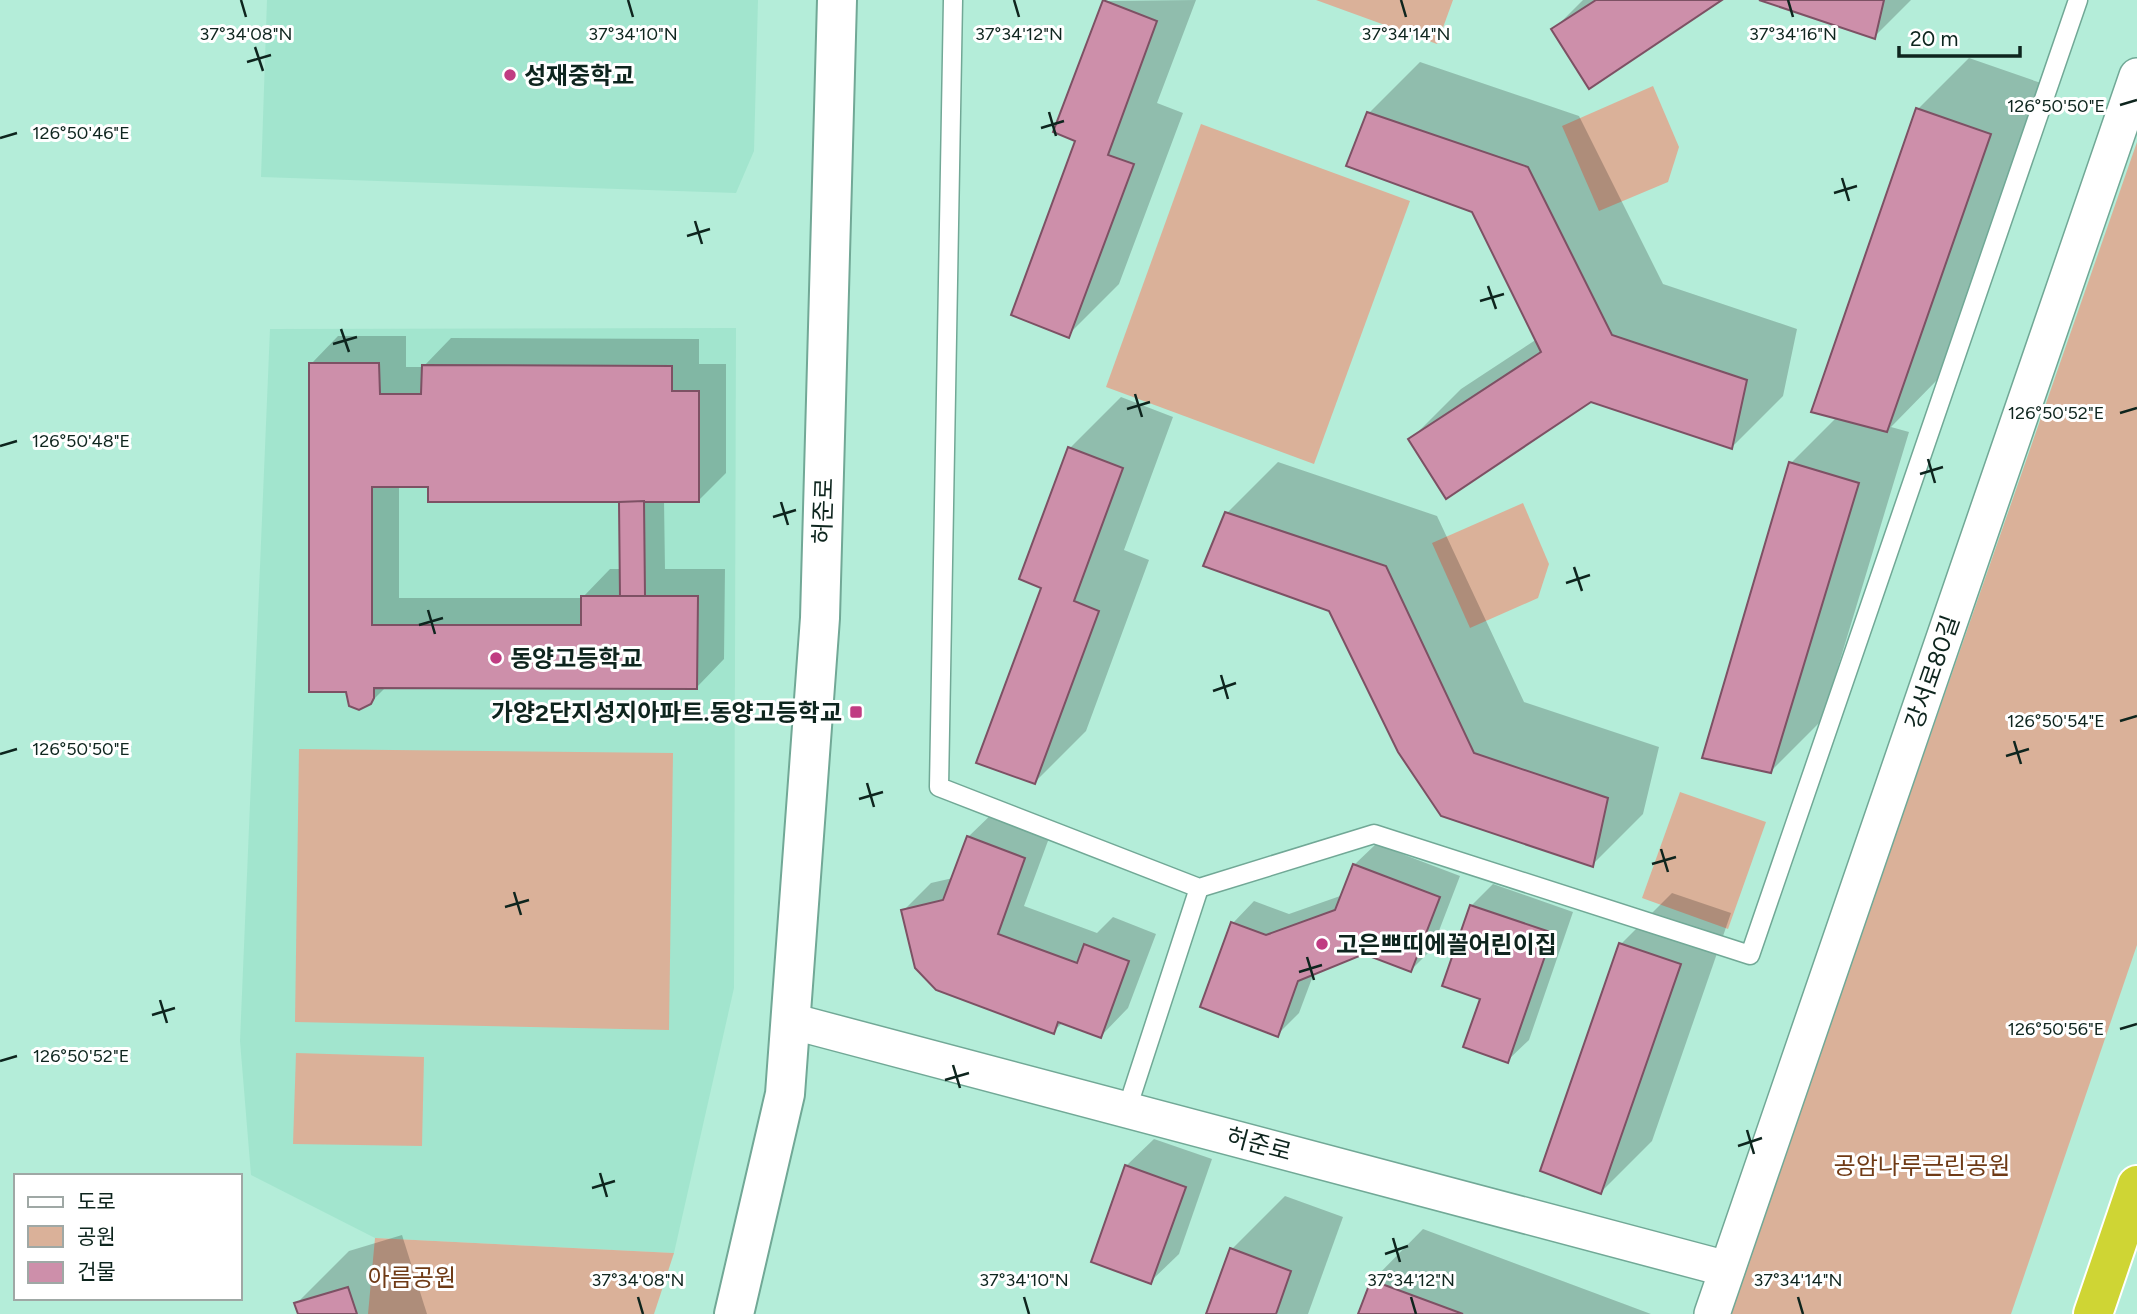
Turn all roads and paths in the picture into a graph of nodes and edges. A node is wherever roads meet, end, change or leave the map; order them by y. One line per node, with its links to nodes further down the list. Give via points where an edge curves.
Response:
1 (837, 0): 6 (street, 허준로, via 820,618)
2 (953, 0): 5 (lane, via 939,787)
3 (2078, 0): 5 (lane, via 1750,955 1374,834)
4 (2137, 76): 9 (street, 강서로80길)
5 (1199, 888): 7 (lane)
6 (790, 1021): 7 (street, 허준로); 10 (street, 허준로, via 785,1094)
7 (1127, 1109): 9 (street, 허준로)
8 (2137, 1185): 12 (highway)
9 (1727, 1269): 11 (street, 강서로80길)
10 (734, 1314)
11 (1712, 1314)
12 (2092, 1314)

